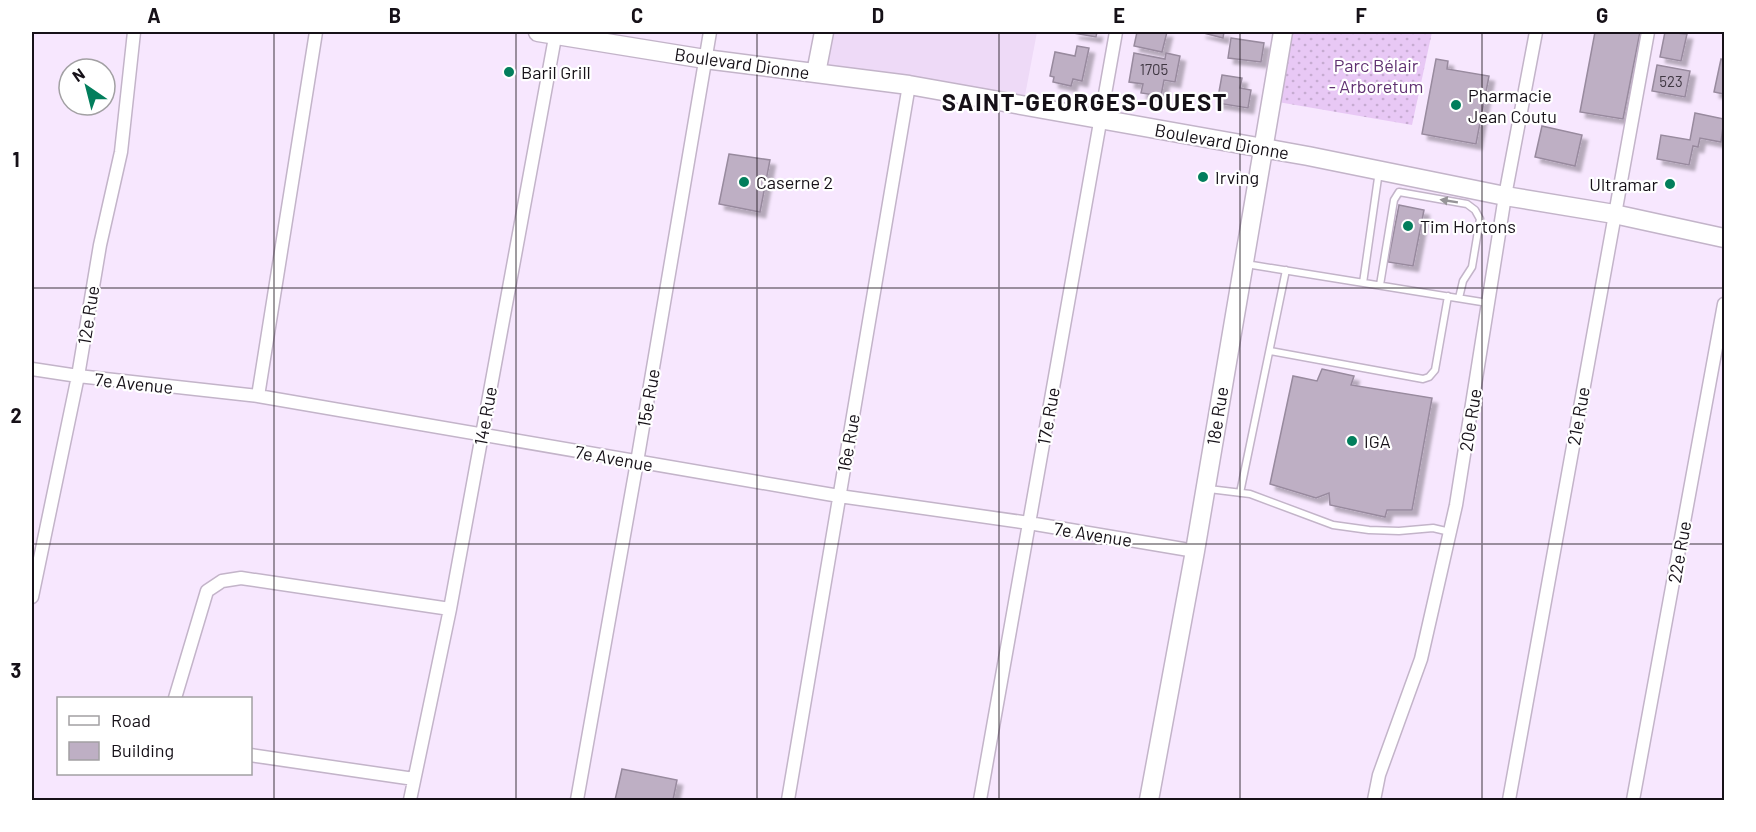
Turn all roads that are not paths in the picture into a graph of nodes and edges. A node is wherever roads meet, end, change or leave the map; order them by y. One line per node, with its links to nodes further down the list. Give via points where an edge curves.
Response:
1 (134, 32): 29 (street, 12e Rue, via 121,152 100,245)
2 (316, 32): 30 (street)
3 (550, 32): 10 (main road, Boulevard Dionne); 31 (street, 14e Rue)
4 (710, 32): 10 (street, 15e Rue)
5 (824, 32): 11 (main road)
6 (1116, 32): 13 (street, 17e Rue)
7 (1283, 32): 14 (main road, 18e Rue)
8 (1536, 32): 16 (street, 20e Rue)
9 (1648, 32): 17 (street, 21e Rue)
10 (705, 59): 11 (main road, Boulevard Dionne); 32 (street, 15e Rue)
11 (816, 73): 12 (main road, Boulevard Dionne)
12 (909, 85): 13 (main road, Boulevard Dionne); 35 (street, 16e Rue)
13 (1101, 119): 14 (main road, Boulevard Dionne); 36 (street, 17e Rue)
14 (1262, 148): 15 (main road, Boulevard Dionne); 19 (main road, 18e Rue)
15 (1379, 171): 16 (main road, Boulevard Dionne); 21 (lane)
16 (1505, 196): 17 (main road, Boulevard Dionne); 25 (street, 20e Rue)
17 (1614, 214): 18 (main road, Boulevard Dionne); 50 (street, 21e Rue)
18 (1725, 238)
19 (1243, 263): 20 (lane); 33 (main road, 18e Rue)
20 (1286, 270): 21 (lane); 27 (lane)
21 (1363, 283): 22 (lane)
22 (1380, 285): 23 (lane); 24 (lane, one-way to 22, via 1472,267 1480,219 1475,210 1467,204 1399,192 1394,200)
23 (1448, 296): 24 (lane); 27 (lane, via 1435,370 1423,379)
24 (1459, 298): 25 (lane)
25 (1488, 303): 37 (street, 20e Rue)
26 (1725, 304): 51 (street, 22e Rue)
27 (1270, 351): 34 (lane)
28 (32, 369): 29 (street, 7e Avenue)
29 (78, 376): 30 (street, 7e Avenue); 39 (street, 12e Rue)
30 (258, 396): 31 (street, 7e Avenue)
31 (482, 435): 32 (street, 7e Avenue); 40 (street, 14e Rue)
32 (637, 462): 35 (street, 7e Avenue); 45 (street, 15e Rue)
33 (1206, 488): 34 (lane); 38 (main road, 18e Rue)
34 (1240, 493): 37 (lane, via 1333,525)
35 (839, 496): 36 (street, 7e Avenue); 46 (street, 16e Rue)
36 (1029, 524): 38 (street, 7e Avenue); 47 (street, 17e Rue)
37 (1450, 532): 49 (street, 20e Rue, via 1421,658 1379,775)
38 (1195, 551): 48 (main road, 18e Rue)
39 (32, 597)
40 (450, 609): 41 (street, via 241,578 222,580 207,591); 43 (street, 14e Rue)
41 (176, 697)
42 (252, 755): 43 (street)
43 (414, 779): 44 (street, 14e Rue)
44 (410, 801)
45 (577, 801)
46 (788, 801)
47 (980, 801)
48 (1149, 801)
49 (1374, 801)
50 (1509, 801)
51 (1633, 801)

